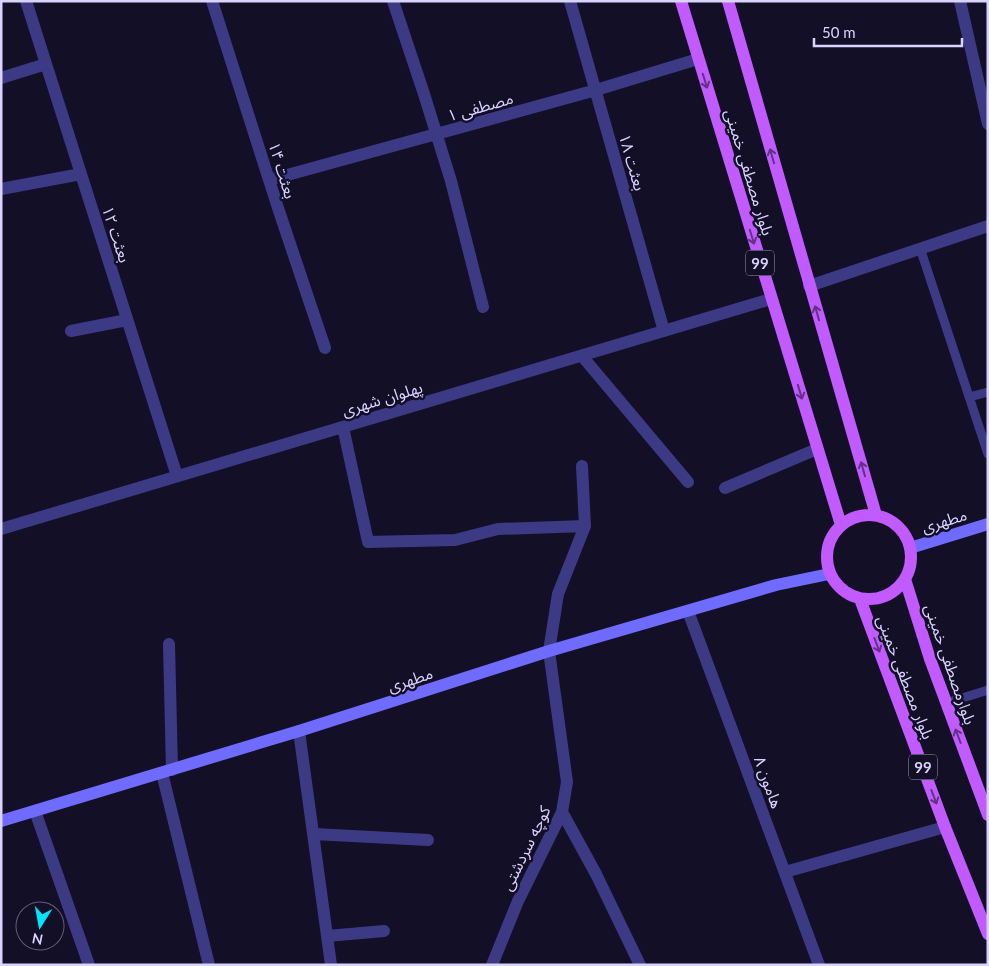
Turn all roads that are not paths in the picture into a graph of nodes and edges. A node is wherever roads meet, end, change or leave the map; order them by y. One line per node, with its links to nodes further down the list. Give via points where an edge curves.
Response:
1 (26, 1): 9 (street, بعثت ۱۲)
2 (212, 1): 15 (street, بعثت ۱۴)
3 (393, 1): 13 (street)
4 (570, 1): 11 (street, بعثت ۱۸)
5 (681, 1): 8 (main road, بلوار مصطفی خمینی / 99)
6 (728, 1): 19 (main road, بلوار مصطفی خمینی, one-way to 6)
7 (960, 1): 12 (street)
8 (698, 59): 11 (street, مصطفی ۱); 20 (main road, بلوار مصطفی خمینی / 99, one-way to 20)
9 (46, 64): 10 (street); 14 (street, بعثت ۱۲)
10 (1, 78)
11 (596, 90): 13 (street, مصطفی ۱); 24 (street, بعثت ۱۸)
12 (988, 124)
13 (437, 135): 15 (street, مصطفی ۱); 21 (street)
14 (81, 174): 16 (street); 22 (street, بعثت ۱۲)
15 (269, 180): 25 (street, بعثت ۱۴)
16 (1, 189)
17 (988, 226): 18 (street)
18 (920, 248): 19 (street); 28 (lane)
19 (809, 286): 36 (main road, بلوار مصطفی خمینی, one-way to 19)
20 (771, 299): 24 (street, پهلوان شهری); 30 (main road, بلوار مصطفی خمینی / 99, one-way to 30)
21 (484, 306)
22 (127, 320): 23 (street); 33 (street, بعثت ۱۲)
23 (71, 331)
24 (664, 331): 26 (street, پهلوان شهری)
25 (325, 348)
26 (582, 356): 29 (street, پهلوان شهری); 34 (street)
27 (988, 392): 28 (lane)
28 (969, 397): 31 (lane)
29 (343, 427): 33 (street, پهلوان شهری); 39 (street, via 368,542 455,540 498,529)
30 (817, 449): 35 (street); 38 (main road, بلوار مصطفی خمینی / 99)
31 (988, 454)
32 (582, 466): 39 (street)
33 (177, 476): 40 (street, پهلوان شهری)
34 (688, 482)
35 (726, 488)
36 (876, 515): 38 (main road, via 852,518); 41 (main road, via 898,527)
37 (988, 524): 41 (street, مطهری)
38 (841, 525): 42 (main road, via 827,548)
39 (584, 526): 47 (street, کوچه سردشتی, via 558,594)
40 (1, 529)
41 (910, 548): 43 (main road, via 912,559)
42 (829, 574): 44 (main road, via 837,586); 45 (street, مطهری)
43 (905, 579): 44 (main road, via 897,590 886,596); 49 (main road, بلوارمصطفی خمینی)
44 (860, 599): 56 (main road, بلوار مصطفی خمینی / 99, one-way to 56)
45 (688, 610): 47 (street, مطهری); 59 (street, هامون ۸)
46 (169, 644): 51 (street)
47 (550, 651): 50 (street, مطهری); 53 (street, کوچه سردشتی, via 567,782)
48 (988, 690): 49 (lane)
49 (946, 703): 54 (main road, بلوارمصطفی خمینی, one-way to 49)
50 (299, 732): 51 (street, مطهری); 57 (street)
51 (167, 771): 52 (street, مطهری); 65 (street)
52 (35, 811): 55 (street, مطهری); 64 (street)
53 (562, 812): 63 (street, via 596,874); 67 (street, کوچه سردشتی, via 518,901)
54 (988, 815)
55 (1, 821)
56 (946, 827): 59 (street); 61 (main road, بلوار مصطفی خمینی / 99)
57 (314, 834): 58 (street); 62 (street)
58 (428, 840)
59 (785, 872): 68 (street, هامون ۸)
60 (384, 932): 62 (street)
61 (988, 934)
62 (327, 936): 66 (street)
63 (635, 963)
64 (89, 965)
65 (209, 965)
66 (331, 965)
67 (492, 965)
68 (819, 965)

